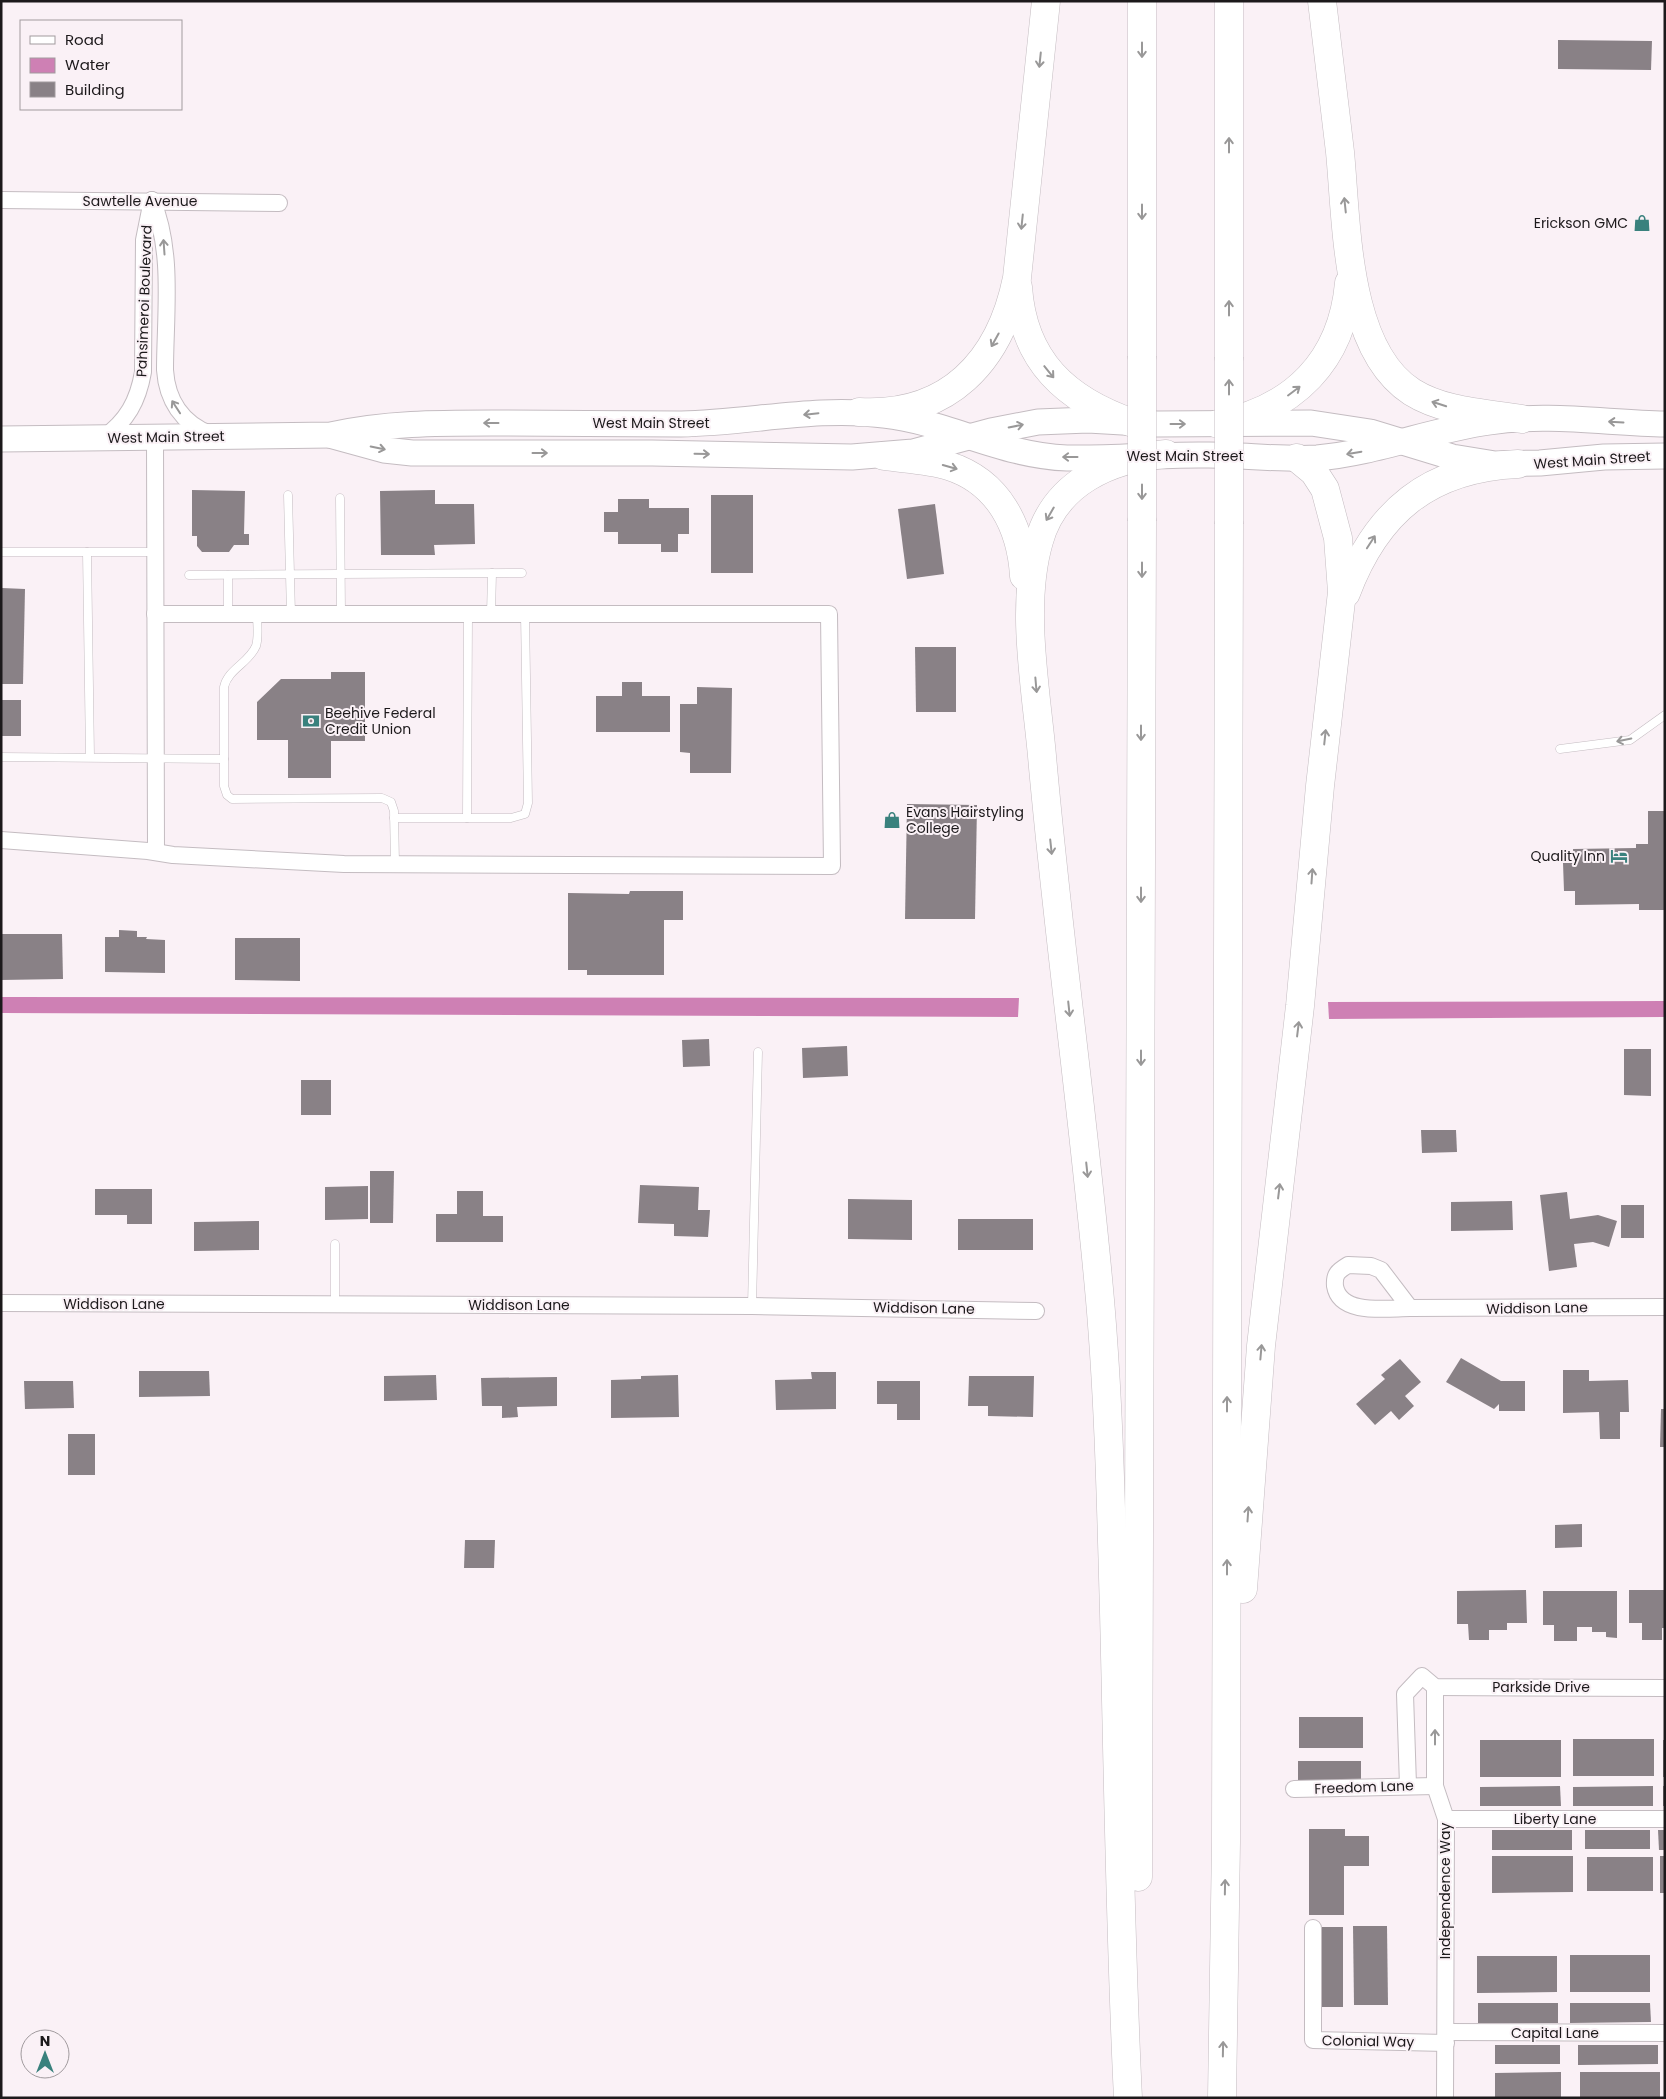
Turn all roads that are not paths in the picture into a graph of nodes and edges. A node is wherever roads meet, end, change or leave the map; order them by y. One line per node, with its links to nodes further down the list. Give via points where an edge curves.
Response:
1 (1046, 1): 9 (highway, one-way to 9)
2 (1142, 1): 79 (highway, one-way to 79, bridge)
3 (1229, 1): 74 (highway, one-way to 3, bridge)
4 (1322, 1): 8 (highway, one-way to 4)
5 (1, 200): 6 (street, Sawtelle Avenue)
6 (152, 200): 7 (street, Sawtelle Avenue); 16 (street, Pahsimeroi Boulevard, one-way to 6, via 201,431 180,413 167,388 164,246); 19 (street, Pahsimeroi Boulevard, via 144,240 143,372 140,388 130,411)
7 (279, 203)
8 (1350, 254): 11 (highway, one-way to 8, via 1439,405 1410,391 1397,380 1379,358 1363,322); 13 (highway, one-way to 8, via 1251,416 1267,408 1314,373 1327,356 1342,319 1348,293)
9 (1017, 278): 10 (highway, one-way to 10, via 1006,320 996,340 964,381 914,407 878,413); 12 (highway, one-way to 12, via 1018,298 1028,335 1049,373 1080,400)
10 (859, 412): 15 (main road, West Main Street, one-way to 15, via 682,424 407,424); 18 (main road, West Main Street, via 910,419)
11 (1522, 419): 14 (main road, West Main Street, one-way to 11); 21 (main road, West Main Street, via 1463,426)
12 (1133, 423): 13 (main road, West Main Street, one-way to 13); 18 (main road, West Main Street, one-way to 12, via 1038,422 1088,420)
13 (1218, 424): 21 (main road, West Main Street, via 1311,423 1370,432)
14 (1665, 424)
15 (331, 435): 16 (main road, West Main Street); 23 (main road, West Main Street, one-way to 23, via 375,448 412,453)
16 (214, 436): 17 (main road, West Main Street)
17 (156, 437): 19 (main road, West Main Street); 31 (street)
18 (969, 437): 22 (main road, West Main Street, one-way to 18, via 1049,457 1005,450); 23 (main road, West Main Street)
19 (102, 438): 20 (main road, West Main Street)
20 (1, 439)
21 (1402, 442): 25 (main road, West Main Street, one-way to 25, via 1342,455); 26 (main road, West Main Street, via 1452,458)
22 (1166, 454): 25 (main road, West Main Street); 47 (highway, one-way to 47, via 1113,464 1083,480 1059,500 1045,523 1037,548 1032,586)
23 (884, 456): 47 (highway, one-way to 47, via 947,465 963,471 990,489 1001,501 1020,544)
24 (1665, 456): 26 (main road, West Main Street)
25 (1297, 458): 46 (highway, via 1320,480 1333,513 1341,565)
26 (1518, 464): 46 (highway, one-way to 26, via 1353,573 1364,552 1408,498 1451,476 1480,468)
27 (288, 495): 36 (lane)
28 (340, 498): 37 (lane)
29 (1, 552): 30 (lane)
30 (88, 552): 31 (lane); 51 (lane)
31 (155, 552): 38 (street)
32 (492, 573): 33 (lane); 37 (lane); 44 (lane)
33 (522, 573)
34 (189, 575): 35 (lane)
35 (228, 575): 36 (lane); 39 (lane)
36 (290, 575): 37 (lane); 41 (lane)
37 (341, 575): 42 (lane)
38 (156, 614): 39 (street); 52 (street)
39 (228, 614): 40 (street)
40 (257, 614): 41 (street); 53 (lane, via 254,651 226,680)
41 (291, 614): 42 (street)
42 (341, 614): 43 (street)
43 (468, 614): 44 (street); 55 (lane)
44 (492, 614): 45 (street)
45 (525, 614): 55 (lane, via 528,803 524,814 511,818); 58 (street, via 829,614 832,866)
46 (1339, 619): 74 (highway, one-way to 46, via 1261,1346 1300,1006)
47 (1032, 637): 78 (highway, one-way to 78, via 1047,813 1105,1360)
48 (1665, 715): 49 (lane, one-way to 49, via 1630,740)
49 (1560, 749)
50 (1, 757): 51 (lane)
51 (90, 757): 52 (lane)
52 (155, 758): 53 (lane); 57 (street)
53 (224, 759): 54 (lane, via 224,786 232,799 382,798 391,802)
54 (394, 818): 55 (lane); 58 (lane)
55 (467, 818)
56 (1, 840): 57 (street)
57 (156, 852): 58 (street, via 344,864)
58 (395, 864)
59 (758, 1052): 63 (lane)
60 (335, 1244): 62 (lane)
61 (1, 1303): 62 (street, Widdison Lane)
62 (335, 1305): 63 (street, Widdison Lane)
63 (752, 1306): 66 (street, Widdison Lane)
64 (1665, 1307): 65 (street, Widdison Lane)
65 (1410, 1308)
66 (1036, 1311)
67 (1435, 1687): 68 (street, Parkside Drive); 69 (street, via 1422,1676 1404,1694); 70 (street, Independence Way, one-way to 67)
68 (1665, 1688)
69 (1408, 1785): 70 (street, Freedom Lane); 71 (street, Freedom Lane)
70 (1435, 1786): 72 (street, Independence Way)
71 (1294, 1789)
72 (1446, 1819): 73 (street, Liberty Lane); 77 (street, Independence Way)
73 (1665, 1819)
74 (1226, 1842): 80 (highway, one-way to 74)
75 (1312, 1928): 77 (street, Colonial Way, via 1312,2040)
76 (1665, 2033): 77 (street, Capital Lane)
77 (1446, 2038): 81 (street, Independence Way)
78 (1128, 2098)
79 (1138, 2098)
80 (1222, 2098)
81 (1445, 2098)

